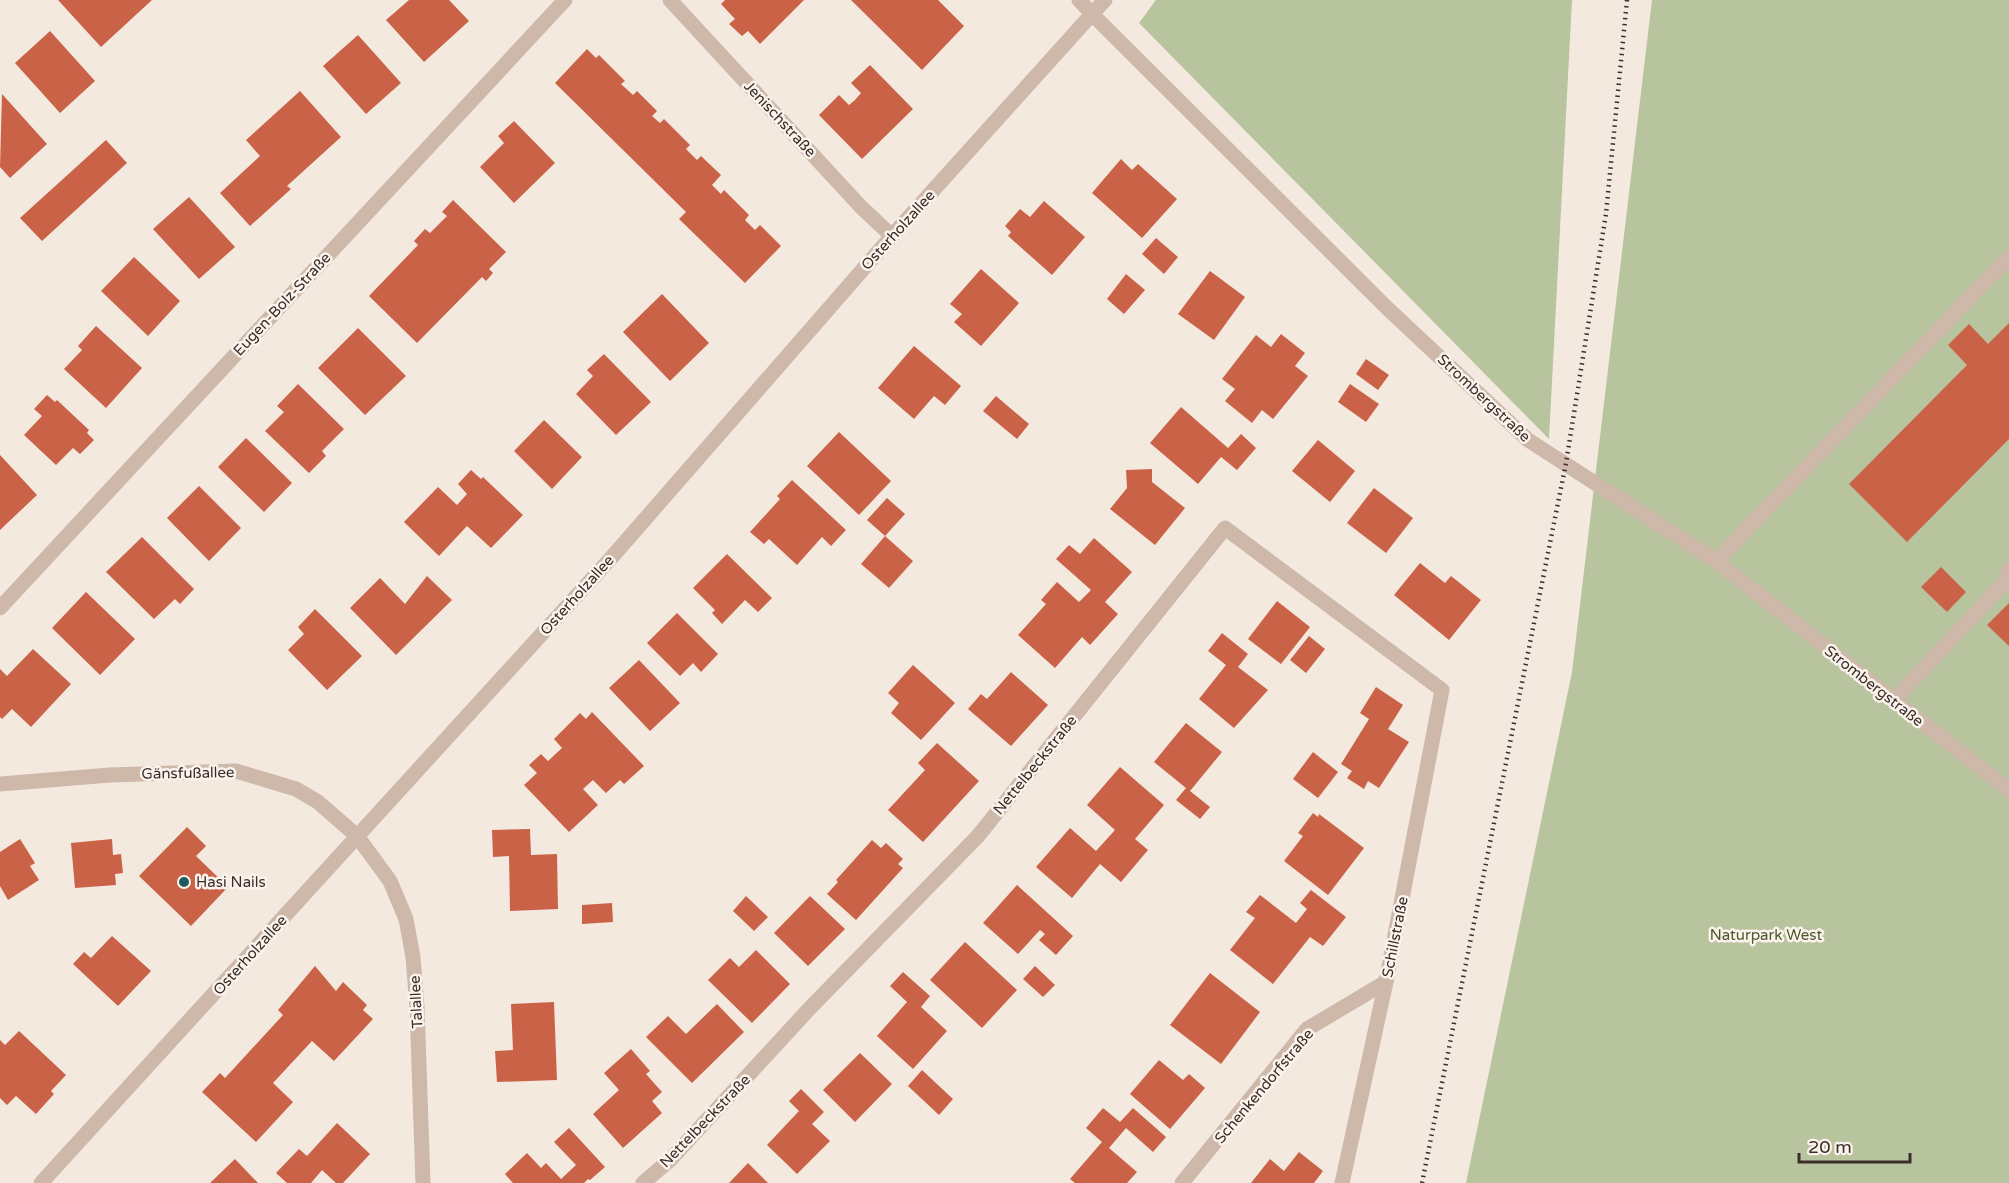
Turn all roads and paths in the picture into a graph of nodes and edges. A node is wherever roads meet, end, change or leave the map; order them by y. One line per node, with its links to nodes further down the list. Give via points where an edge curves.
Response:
1 (565, 0): 10 (street, Eugen-Bolz-Straße)
2 (670, 0): 6 (street, Jenischstraße)
3 (1079, 0): 5 (street, Strombergstraße)
4 (1105, 0): 5 (street, Osterholzallee)
5 (1092, 14): 6 (street, Osterholzallee); 8 (street, Strombergstraße, via 1387,308 1528,440)
6 (892, 236): 15 (street, Osterholzallee, via 612,557)
7 (2009, 257): 8 (street)
8 (1716, 561): 12 (street, Strombergstraße)
9 (2009, 570): 12 (street, via 2005,582)
10 (0, 608)
11 (1442, 690): 16 (street, Schillstraße); 19 (street, Nettelbeckstraße, via 1225,528 978,836 809,1009 671,1159)
12 (1893, 700): 14 (street, Strombergstraße)
13 (0, 784): 15 (street, Gänsfußallee, via 236,771 296,789 318,802)
14 (2009, 790)
15 (357, 836): 17 (street, Osterholzallee); 18 (street, Talallee, via 390,881 405,919 413,957)
16 (1386, 982): 20 (street, Schenkendorfstraße, via 1308,1029); 21 (street, Schillstraße)
17 (41, 1183)
18 (423, 1183)
19 (643, 1183)
20 (1182, 1183)
21 (1342, 1183)

